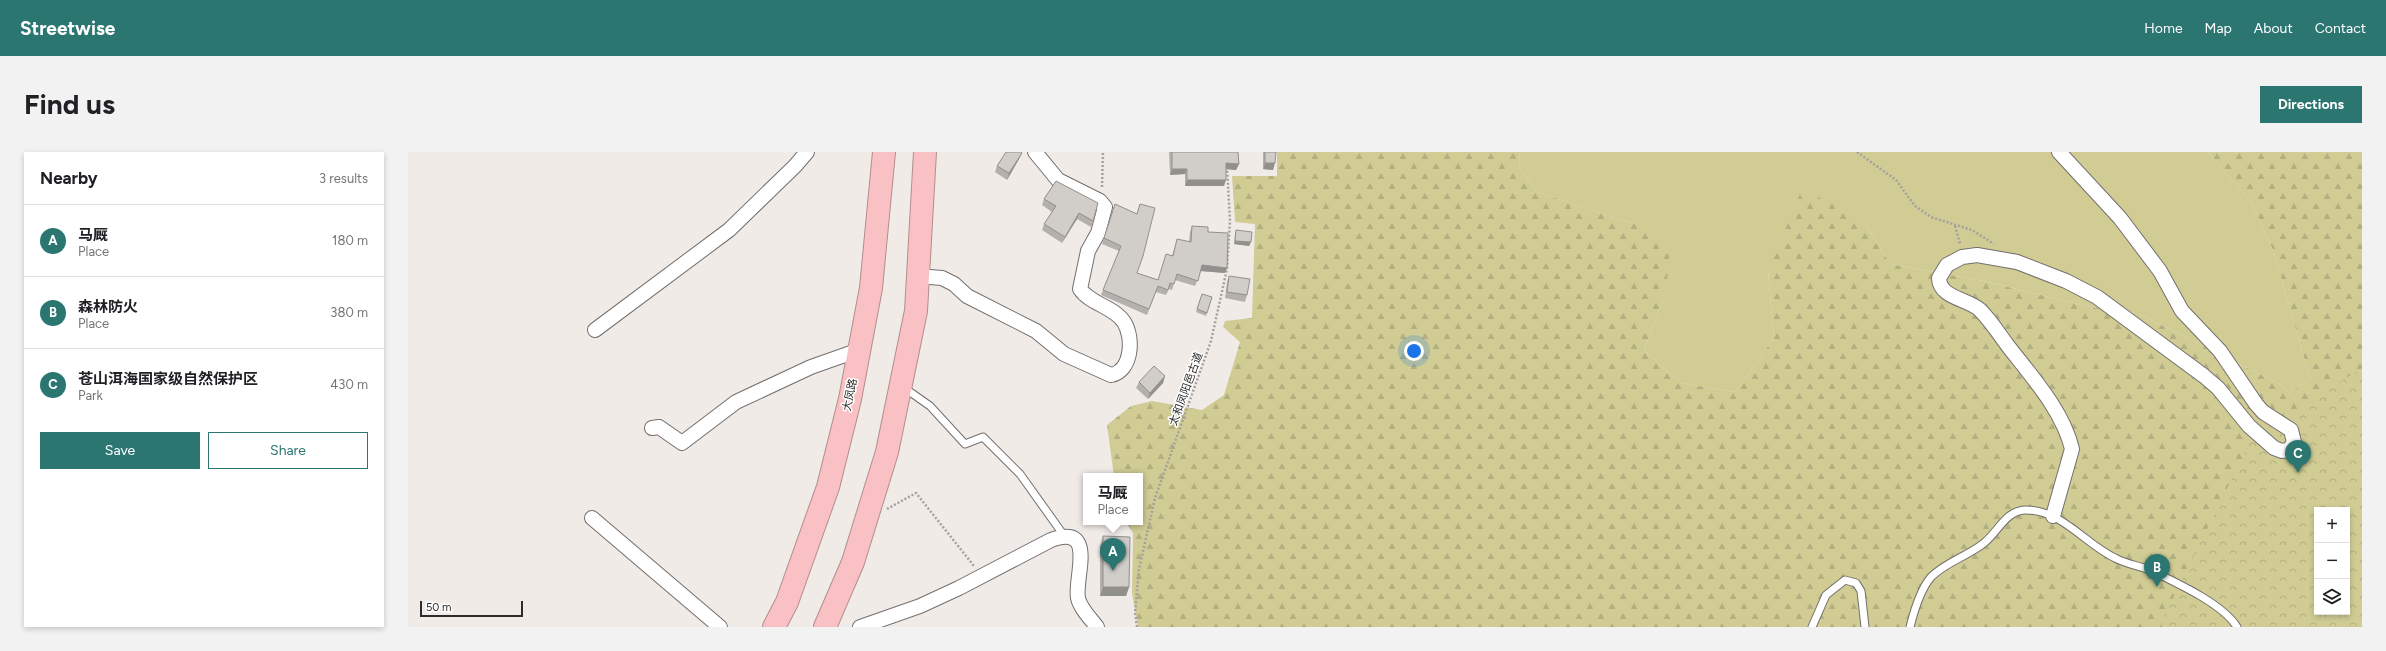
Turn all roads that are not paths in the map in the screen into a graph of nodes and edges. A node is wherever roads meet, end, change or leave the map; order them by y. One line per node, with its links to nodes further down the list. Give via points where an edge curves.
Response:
1 (807, 152): 7 (street, via 729,230)
2 (884, 152): 8 (highway, 大凤路, via 871,288)
3 (925, 152): 6 (highway)
4 (1035, 152): 6 (street, via 1058,180 1105,207 1098,233 1088,251 1080,289 1084,296 1111,310 1124,322 1130,337 1130,354 1117,374 1111,375 1064,354 1036,331 968,296 942,278)
5 (2060, 152): 11 (street, via 2120,218 2160,271 2182,311 2220,351 2256,404 2263,412 2291,430 2294,442 2291,447 2282,451 2274,448 2249,426 2218,388 2097,297 2066,281 2017,262 1977,255 1962,257 1943,270 1939,278 1942,288 1971,303 1986,317 2050,404 2070,439 2072,449)
6 (918, 276): 9 (highway, via 916,312)
7 (595, 330)
8 (859, 350): 10 (street, via 811,367 736,402 682,443 659,426); 15 (highway, 大凤路, via 850,399 828,486 787,602)
9 (900, 386): 13 (lane, via 915,393 930,406 964,444 983,437 1020,474); 16 (highway, via 887,452 853,562)
10 (652, 428)
11 (2053, 516): 21 (lane, via 2026,510 2017,512 2005,520 1985,542 1942,568 1926,584); 22 (lane, via 2087,542 2115,558 2151,571 2193,593 2222,611)
12 (592, 518): 14 (street)
13 (1064, 537): 17 (street, via 1051,540 920,606); 18 (street, via 1071,538 1080,548 1082,555 1077,593 1079,601)
14 (720, 627)
15 (774, 627)
16 (825, 627)
17 (860, 627)
18 (1097, 627)
19 (1812, 627): 20 (lane, via 1826,595 1845,580 1856,583 1861,591)
20 (1865, 627)
21 (1910, 627)
22 (2237, 627)

